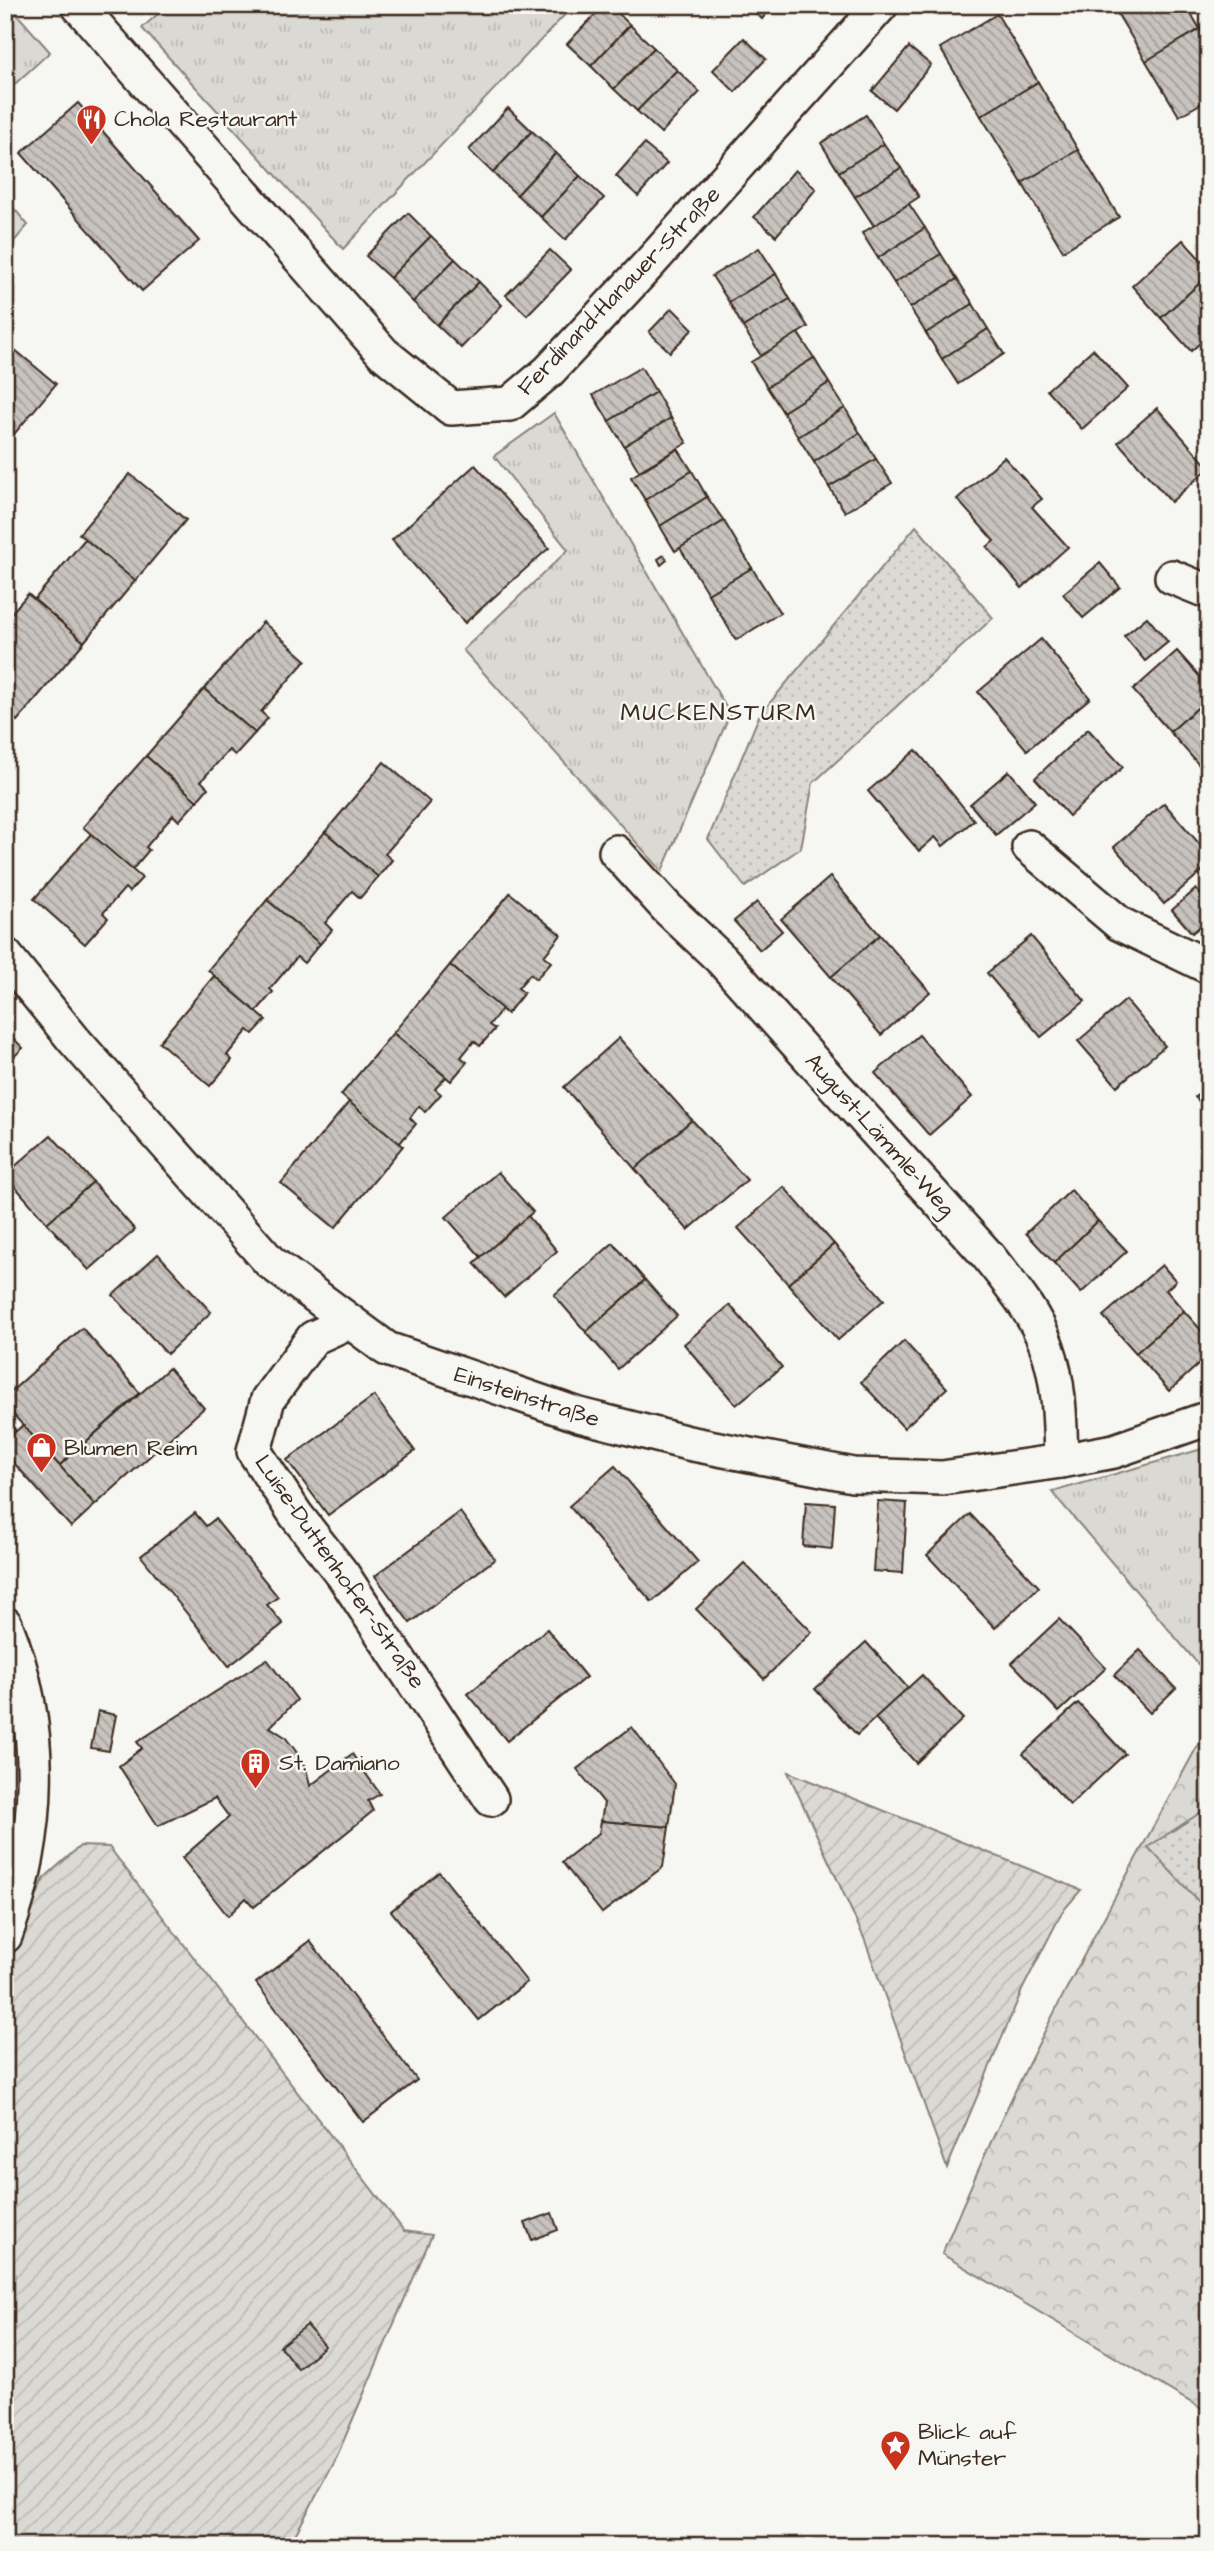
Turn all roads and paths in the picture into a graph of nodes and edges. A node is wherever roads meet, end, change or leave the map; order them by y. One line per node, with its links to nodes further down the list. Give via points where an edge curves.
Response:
1 (78, 5): 2 (street, Ferdinand-Hanauer-Straße, via 383,353 452,408 510,404 548,371)
2 (881, 5)
3 (1172, 577): 4 (street)
4 (1209, 592)
5 (1029, 847): 8 (street, via 1120,923)
6 (616, 852): 11 (street, August-Lämmle-Weg, via 730,969 1024,1302 1047,1348 1059,1410)
7 (5, 955): 9 (street, Einsteinstraße, via 270,1262)
8 (1209, 967)
9 (348, 1322): 11 (street, Einsteinstraße, via 387,1349 458,1375 579,1415 701,1446 853,1475 942,1478); 13 (street, Luise-Duttenhofer-Straße, via 313,1338 268,1399 254,1451 296,1516 343,1574)
10 (1209, 1418): 11 (street, Einsteinstraße, via 1114,1451)
11 (1061, 1461)
12 (5, 1624): 14 (street, via 23,1678 35,1773 34,1828)
13 (491, 1800)
14 (5, 1936)

